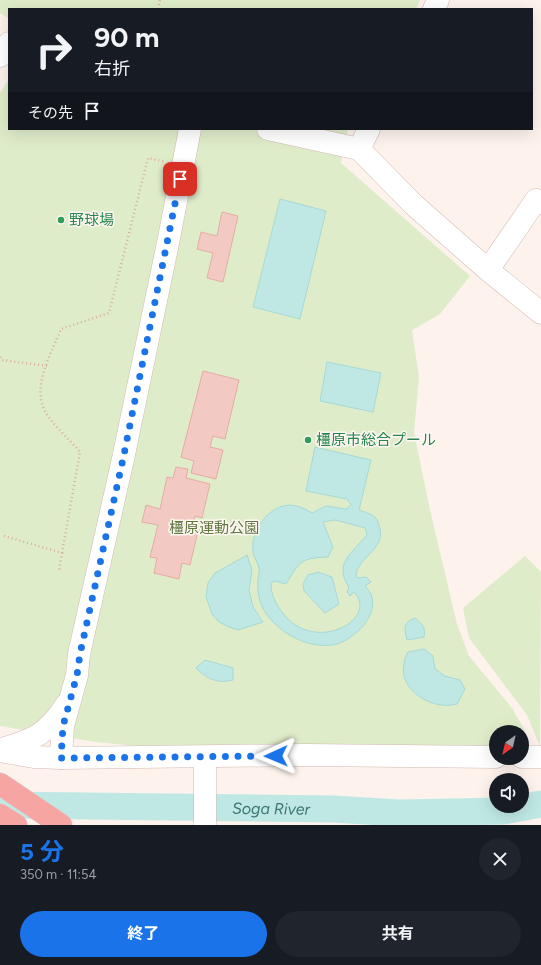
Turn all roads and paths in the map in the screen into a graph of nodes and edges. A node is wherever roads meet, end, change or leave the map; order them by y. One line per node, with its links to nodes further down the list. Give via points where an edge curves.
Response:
1 (8, 45): 2 (street)
2 (0, 56)
3 (190, 130): 16 (street, via 123,459)
4 (273, 130): 6 (street)
5 (369, 130): 6 (street)
6 (359, 148): 9 (street, via 414,205)
7 (171, 163): 12 (path, via 148,158 109,313 61,329)
8 (541, 203): 9 (street, via 536,200)
9 (488, 270): 10 (street)
10 (541, 312)
11 (0, 357): 12 (path, via 2,360)
12 (47, 366): 14 (path, via 39,394 47,415 80,452)
13 (4, 536): 14 (path)
14 (62, 553): 15 (path)
15 (59, 571)
16 (70, 699): 17 (street, via 55,723 32,740); 20 (street, via 63,726)
17 (0, 750): 20 (street, via 34,758)
18 (489, 757): 22 (street, via 379,755)
19 (529, 757): 21 (street)
20 (61, 758): 22 (street)
21 (541, 758)
22 (204, 761): 31 (street)
23 (0, 784): 30 (highway)
24 (0, 792): 29 (highway)
25 (0, 815): 28 (highway)
26 (0, 819): 27 (highway)
27 (12, 825)
28 (16, 825)
29 (57, 825)
30 (61, 825)
31 (205, 825)

